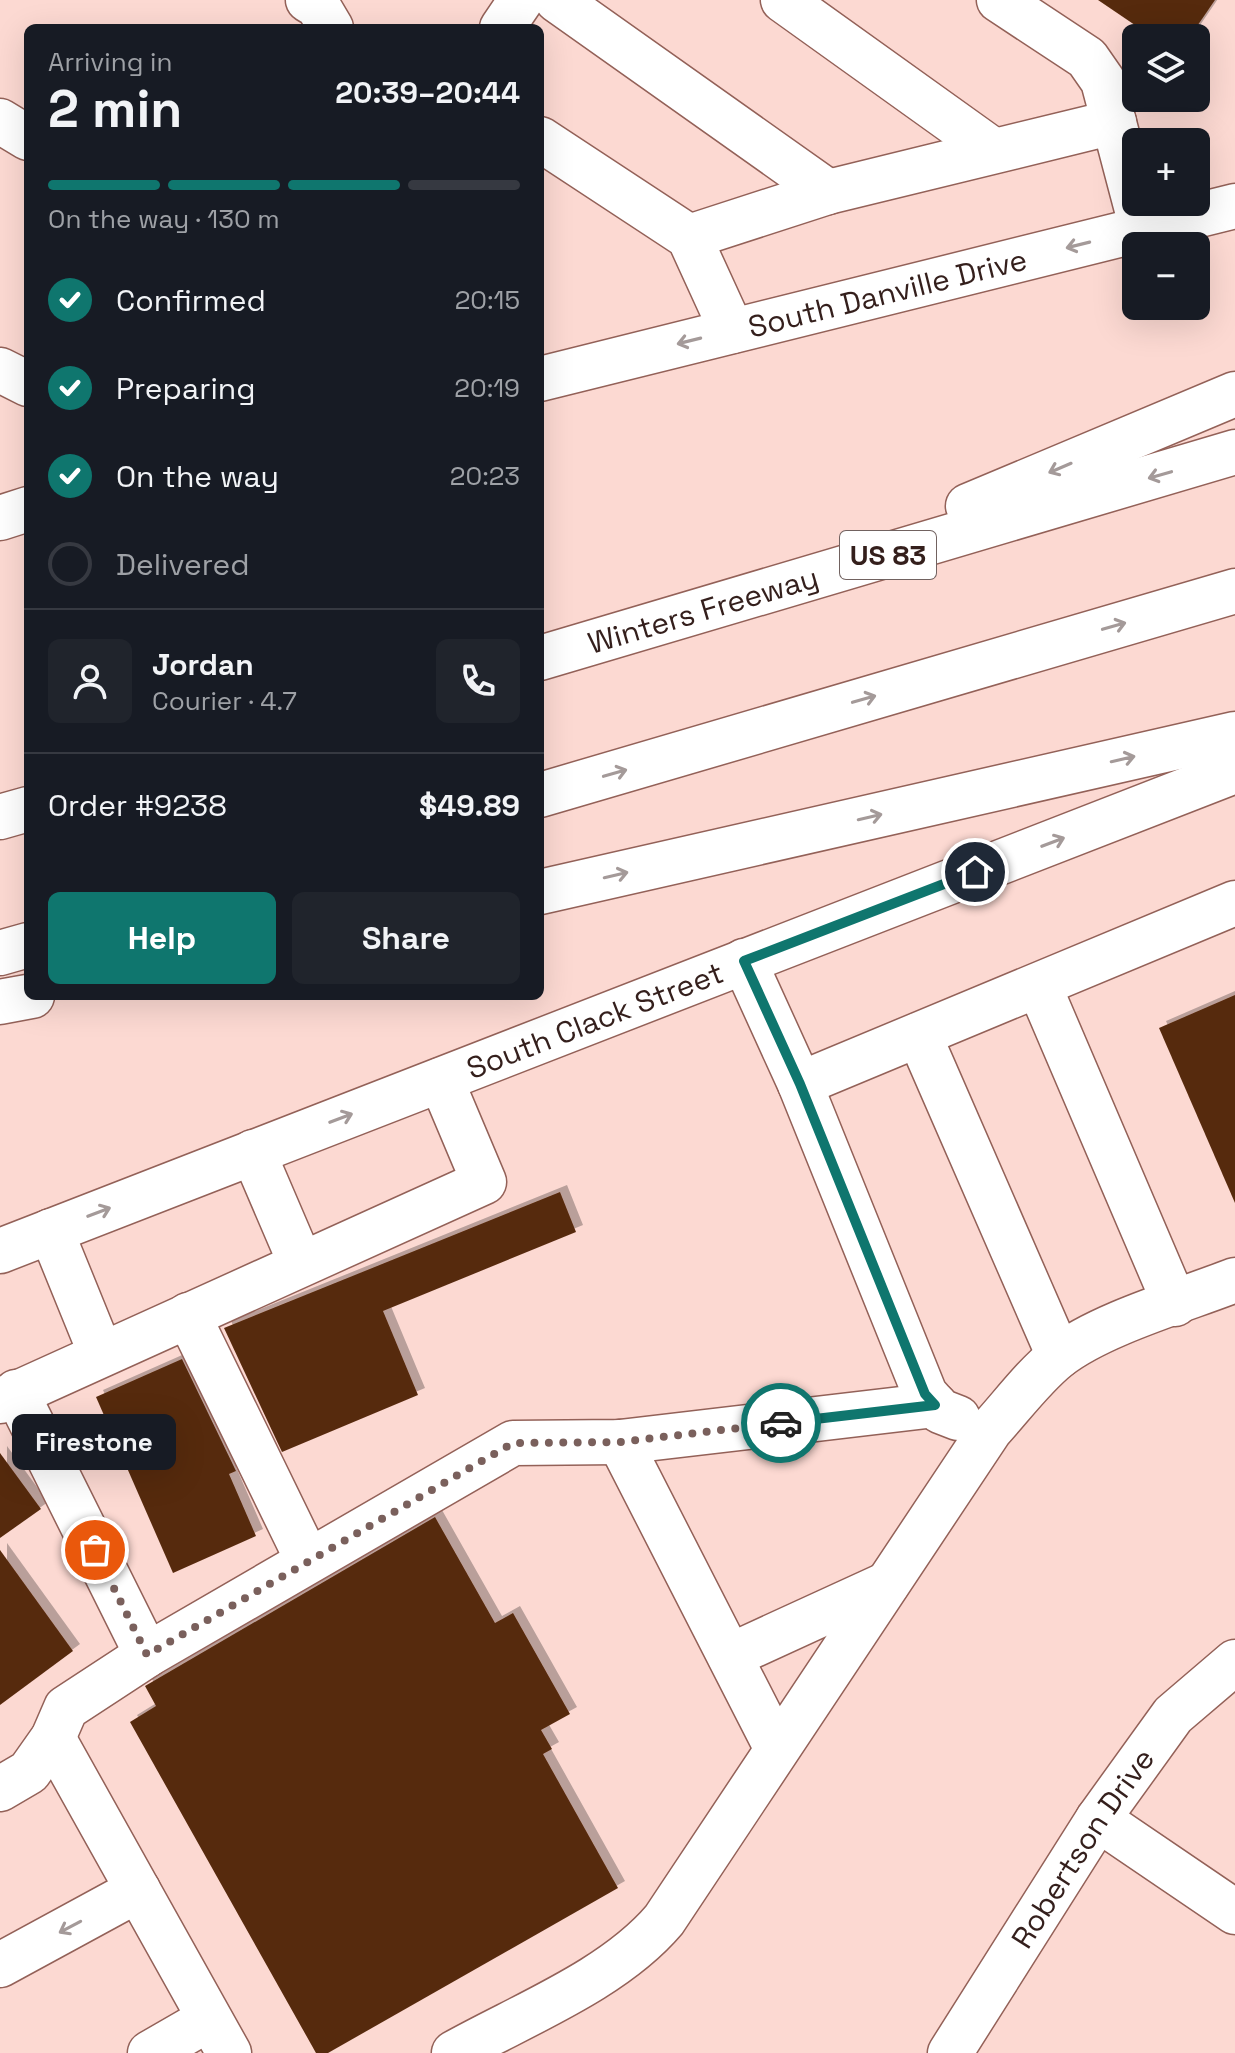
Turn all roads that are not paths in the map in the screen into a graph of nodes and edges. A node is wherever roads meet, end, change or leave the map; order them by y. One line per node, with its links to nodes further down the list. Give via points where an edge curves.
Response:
1 (308, 0): 6 (main road)
2 (521, 0): 7 (main road)
3 (557, 0): 13 (main road)
4 (783, 0): 12 (main road)
5 (999, 0): 9 (main road, via 1087,58 1103,81)
6 (329, 24)
7 (505, 24)
8 (0, 121): 10 (main road)
9 (1114, 122): 12 (main road); 15 (main road)
10 (24, 136)
11 (544, 142): 16 (main road)
12 (991, 149): 13 (main road)
13 (828, 192): 16 (main road)
14 (1235, 206): 15 (main road, South Danville Drive)
15 (1142, 229): 17 (main road, South Danville Drive, one-way to 17)
16 (689, 237): 17 (main road)
17 (732, 331): 19 (main road, South Danville Drive, one-way to 19)
18 (0, 370): 20 (main road)
19 (544, 378)
20 (24, 382)
21 (1235, 394): 26 (main road, one-way to 26)
22 (1235, 452): 26 (main road, Winters Freeway / US 83, one-way to 26)
23 (24, 510): 24 (main road)
24 (0, 518)
25 (1235, 591): 30 (main road, one-way to 25)
26 (764, 592): 27 (main road, Winters Freeway / US 83)
27 (544, 657)
28 (1235, 734): 33 (main road, one-way to 28)
29 (1235, 771): 37 (main road, South Clack Street, one-way to 29)
30 (544, 794)
31 (24, 810): 32 (main road)
32 (0, 817)
33 (544, 891)
34 (1235, 903): 38 (main road)
35 (24, 946): 36 (main road)
36 (0, 953)
37 (744, 961): 42 (main road, South Clack Street); 43 (main road)
38 (1039, 986): 41 (main road); 49 (main road)
39 (24, 998): 40 (main road)
40 (0, 1002)
41 (919, 1035): 43 (main road); 52 (main road)
42 (441, 1080): 44 (main road, South Clack Street, one-way to 42); 47 (main road, via 484,1182)
43 (800, 1084): 54 (main road, via 925,1394)
44 (253, 1152): 45 (main road, South Clack Street, one-way to 44); 47 (main road)
45 (51, 1231): 46 (main road, South Clack Street); 51 (main road)
46 (0, 1251)
47 (301, 1264): 50 (main road)
48 (1235, 1280): 49 (main road)
49 (1175, 1304): 52 (main road)
50 (188, 1315): 51 (main road); 57 (main road)
51 (101, 1354): 53 (main road)
52 (1059, 1356): 55 (main road)
53 (8, 1397): 59 (main road)
54 (935, 1405): 55 (main road); 56 (main road)
55 (990, 1430): 58 (main road)
56 (620, 1442): 57 (main road, via 513,1443); 60 (main road)
57 (308, 1561): 59 (main road)
58 (887, 1584): 60 (main road); 63 (main road)
59 (147, 1655): 62 (main road, via 66,1708)
60 (730, 1656): 63 (main road)
61 (1235, 1662): 65 (main road, Robertson Drive, via 1173,1715)
62 (53, 1738): 64 (main road, via 29,1772); 66 (main road)
63 (777, 1749): 71 (main road, via 642,1946)
64 (0, 1789)
65 (1098, 1819): 67 (main road); 72 (main road, Robertson Drive)
66 (138, 1890): 68 (main road, one-way to 68); 69 (main road)
67 (1235, 1912)
68 (0, 1965)
69 (219, 2036): 70 (main road)
70 (150, 2053)
71 (454, 2053)
72 (950, 2053)

